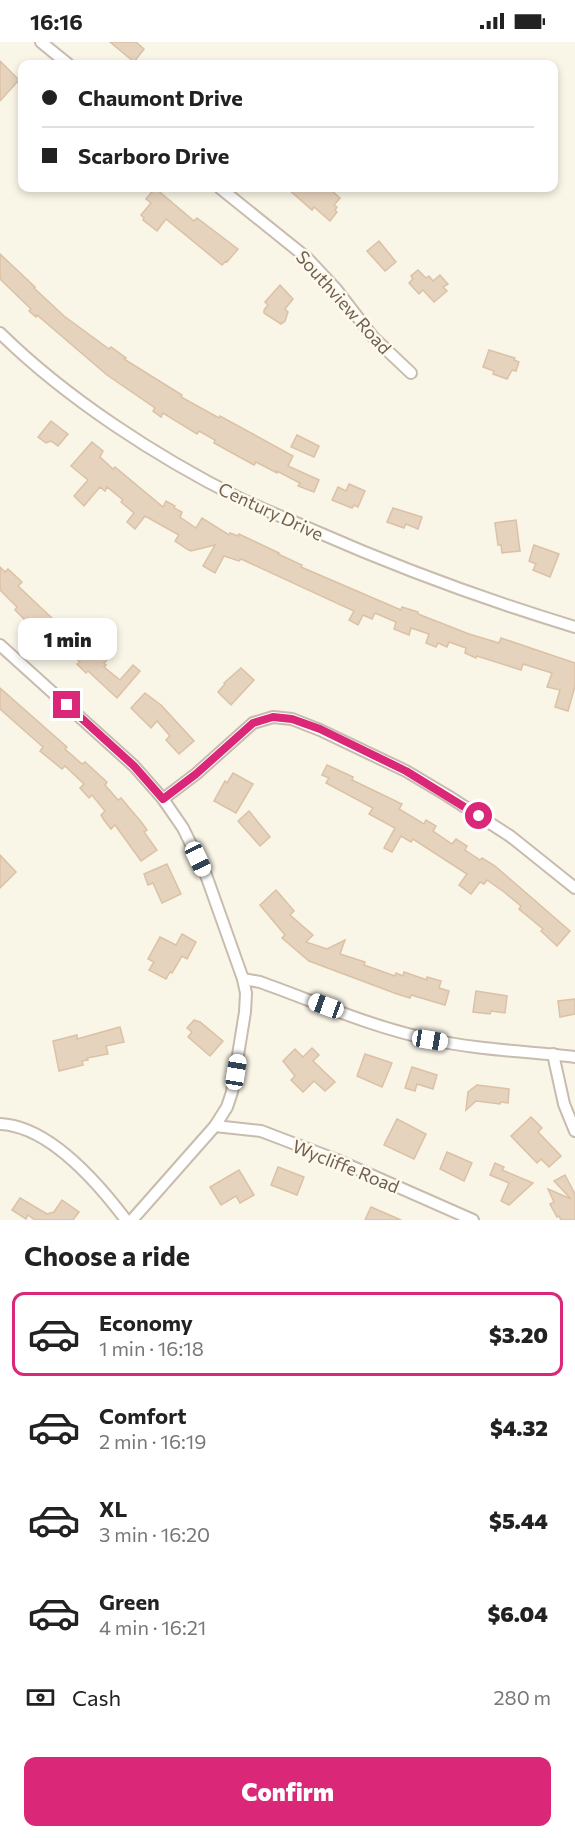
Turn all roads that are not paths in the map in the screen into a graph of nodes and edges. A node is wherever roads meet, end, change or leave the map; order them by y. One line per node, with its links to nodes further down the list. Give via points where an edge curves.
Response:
1 (41, 42): 2 (street)
2 (63, 60)
3 (225, 192): 5 (street, Southview Road, via 307,258 373,337)
4 (0, 333): 6 (street, Century Drive, via 112,423 240,498 390,564)
5 (411, 373)
6 (575, 627)
7 (0, 645): 8 (street, via 134,766)
8 (163, 799): 9 (street, via 253,723 273,717 292,719 406,771 448,796 510,837); 10 (street, via 183,828 206,875)
9 (575, 888)
10 (243, 979): 11 (street, via 430,1040); 14 (street, via 245,1011 232,1092)
11 (553, 1054): 12 (street); 15 (street, via 564,1104)
12 (575, 1057)
13 (0, 1124): 16 (street, via 24,1128 46,1140 110,1198)
14 (215, 1126): 17 (street); 18 (street, Wycliffe Road, via 261,1131)
15 (575, 1131)
16 (126, 1220)
17 (132, 1220)
18 (473, 1220)

